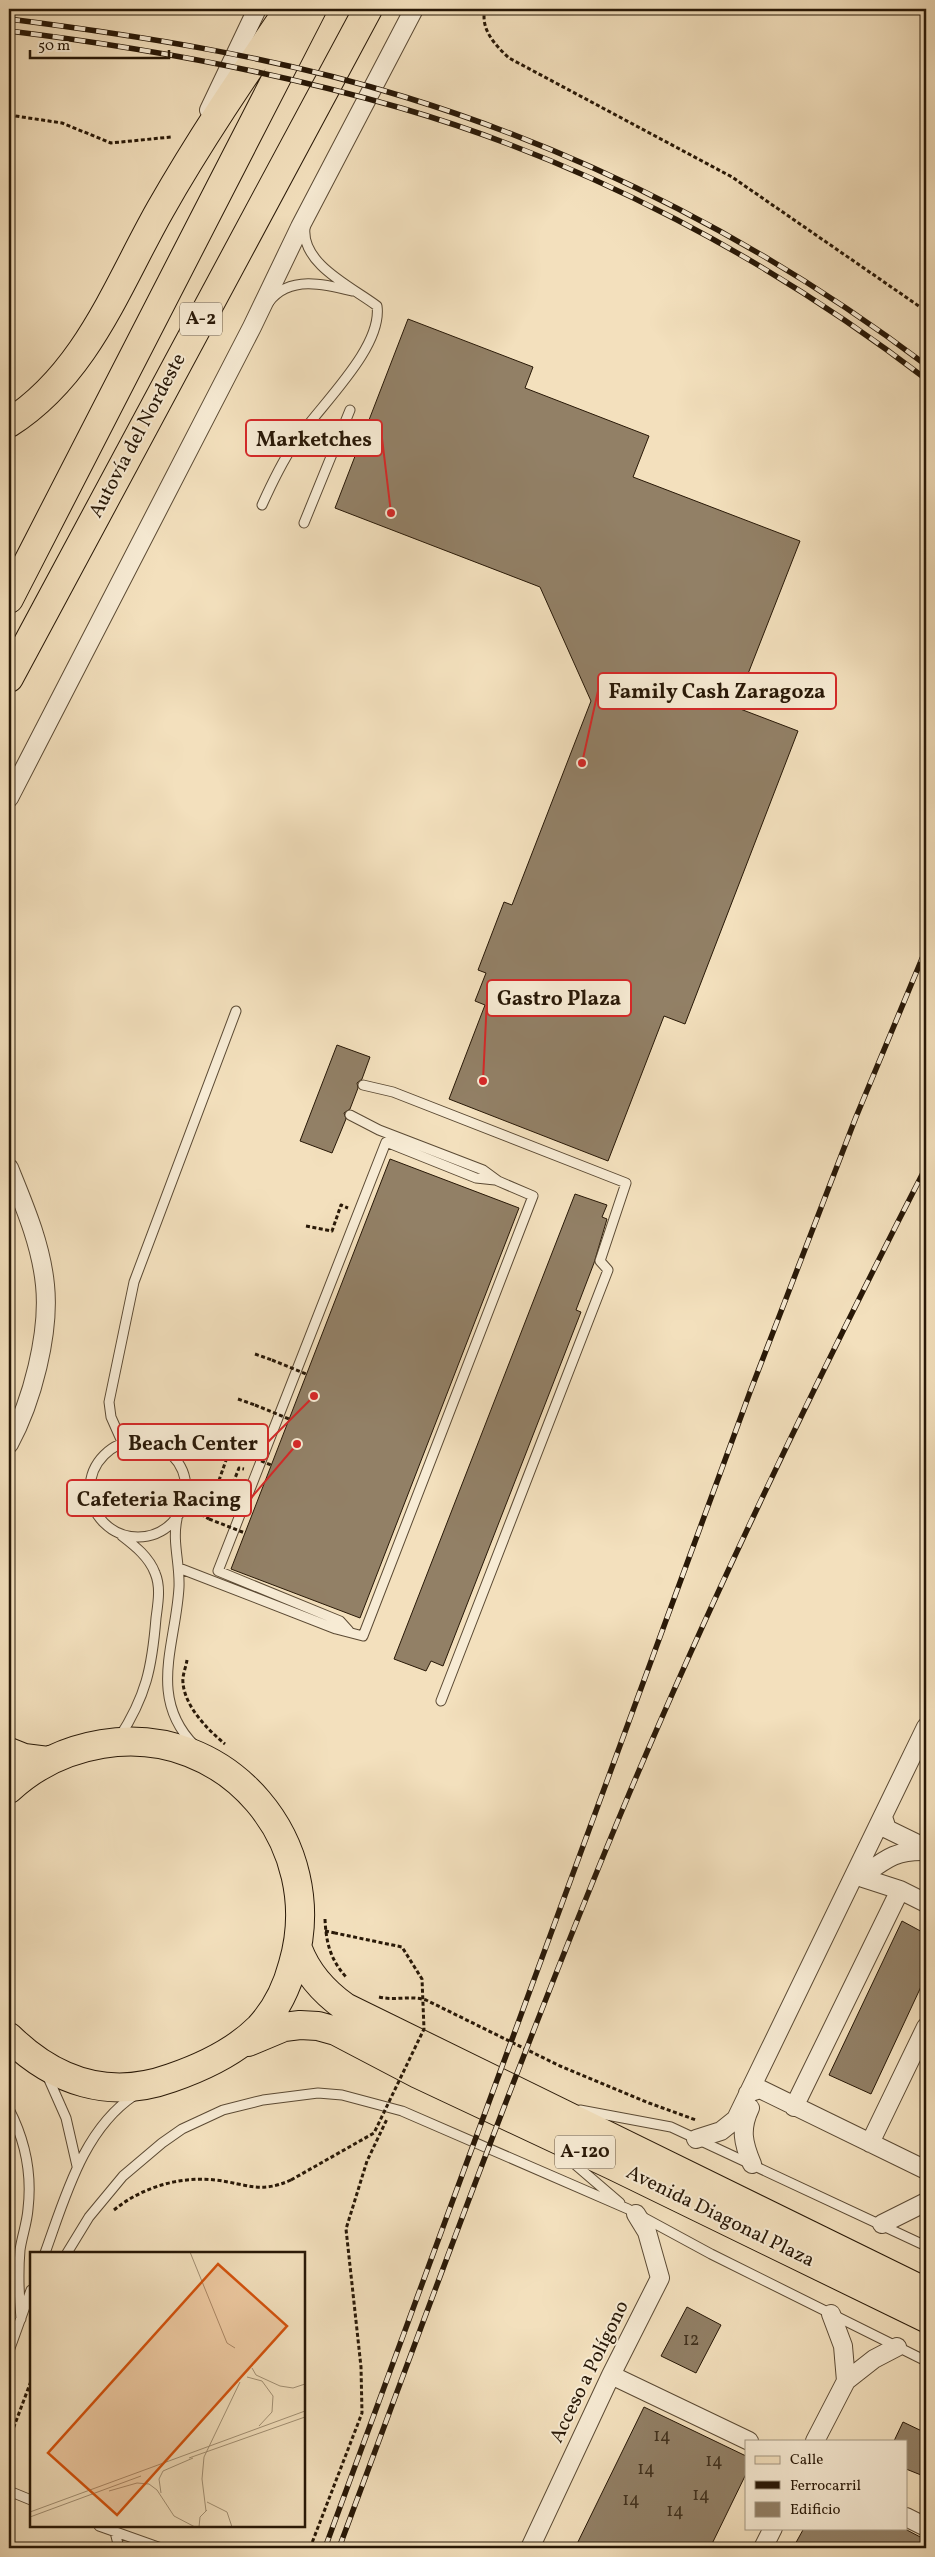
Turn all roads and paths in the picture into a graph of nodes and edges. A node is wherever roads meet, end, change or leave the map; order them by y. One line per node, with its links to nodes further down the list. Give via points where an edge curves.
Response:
1 (257, 9): 10 (street)
2 (289, 9): 10 (main road, via 231,93)
3 (312, 9): 18 (main road, Autovía del Nordeste / A-2)
4 (368, 9): 19 (main road, Autovía del Nordeste / A-2)
5 (414, 9): 9 (street)
6 (485, 9): 12 (path, via 483,19 494,44 509,58 732,176)
7 (9, 115): 8 (path, via 62,123 111,143)
8 (171, 137)
9 (310, 208): 11 (lane, via 304,229 309,251); 13 (street)
10 (161, 209): 15 (main road, via 92,337 48,394)
11 (358, 292): 13 (lane, via 319,283 298,284 272,299); 16 (lane, via 377,306 378,317 367,350 294,444)
12 (926, 311)
13 (252, 327): 22 (street)
14 (350, 410): 17 (lane)
15 (9, 423)
16 (262, 506)
17 (304, 523)
18 (9, 599)
19 (34, 631): 20 (main road, Autovía del Nordeste / A-2); 21 (main road)
20 (9, 678)
21 (9, 692)
22 (9, 798)
23 (236, 1011): 36 (lane, via 134,1282 109,1402 110,1417)
24 (363, 1084): 47 (lane, via 393,1092 626,1183 600,1261 608,1270)
25 (350, 1115): 27 (lane, via 379,1130 483,1170)
26 (9, 1168): 35 (street, via 38,1247 45,1286 42,1341 34,1381)
27 (498, 1180): 45 (lane, via 533,1196 363,1636); 45 (lane, via 476,1178 386,1142 218,1572 340,1621)
28 (341, 1205): 29 (path, via 332,1231)
29 (306, 1226)
30 (255, 1354): 31 (path, bridge)
31 (306, 1374)
32 (238, 1399): 33 (path, bridge)
33 (289, 1419)
34 (220, 1442): 37 (path)
35 (9, 1444)
36 (122, 1444): 40 (lane, via 138,1441 166,1449 184,1473 187,1488); 42 (lane, via 102,1458 90,1483 96,1512)
37 (231, 1446): 38 (path, bridge); 39 (path, via 217,1486 230,1491)
38 (271, 1465)
39 (239, 1468)
40 (184, 1504): 41 (lane); 43 (path, bridge, via 209,1519)
41 (177, 1518): 42 (lane, via 150,1536); 44 (lane, via 174,1531)
42 (118, 1533): 49 (lane, via 142,1552 151,1564 158,1585 153,1655 147,1683 135,1714)
43 (245, 1533)
44 (179, 1568): 45 (lane, via 336,1629); 52 (lane, via 178,1600 167,1677 168,1696 180,1729 200,1751)
45 (350, 1631)
46 (187, 1660): 52 (path, via 182,1683 188,1701)
47 (441, 1701)
48 (926, 1727): 55 (street)
49 (116, 1742): 52 (main road, via 144,1742 198,1756); 53 (main road, via 81,1748)
50 (926, 1748): 55 (street)
51 (9, 1752): 53 (main road)
52 (226, 1758): 63 (main road, via 242,1784 276,1824 288,1847 300,1897)
53 (48, 1761): 54 (main road)
54 (9, 1789)
55 (888, 1822): 56 (street); 57 (street); 58 (street); 71 (street)
56 (926, 1837)
57 (926, 1850): 58 (street, via 892,1854)
58 (864, 1876): 59 (street); 71 (street)
59 (900, 1890): 60 (street); 72 (street)
60 (926, 1903)
61 (324, 1914): 62 (path)
62 (325, 1931): 64 (path, via 330,1954); 84 (path, bridge, via 402,1947 422,1979 424,2029 374,2133 291,2180 268,2188 210,2180 179,2181 138,2194)
63 (298, 1949): 68 (main road, via 290,1977 277,2004 259,2028); 75 (main road, Avenida Diagonal Plaza / A-120, via 330,1997)
64 (349, 1979)
65 (375, 1996): 76 (path, via 387,1999 413,1996 426,2000 560,2066)
66 (926, 2027): 78 (street)
67 (9, 2037): 69 (main road)
68 (237, 2046): 70 (main road, via 208,2063); 75 (main road, Avenida Diagonal Plaza / A-120, via 284,2027 318,2026 342,2034 418,2074)
69 (42, 2066): 70 (main road, via 80,2082 112,2088); 80 (lane, via 66,2118)
70 (158, 2083): 80 (lane, via 125,2102 115,2112)
71 (754, 2091): 72 (street); 76 (street, via 736,2119); 79 (street, via 743,2122 743,2143)
72 (794, 2107): 78 (street)
73 (392, 2108): 83 (lane); 88 (lane, via 342,2095 318,2093 243,2105 202,2119 162,2143 124,2176 89,2217); 113 (path, via 367,2162 346,2229 361,2367 362,2413)
74 (9, 2109): 94 (lane, via 26,2154 30,2187 20,2256)
75 (537, 2116): 77 (lane, via 593,2112 671,2127); 83 (lane); 89 (main road, Avenida Diagonal Plaza / A-120); 93 (main road, Avenida Diagonal Plaza / A-120)
76 (722, 2131): 77 (street)
77 (696, 2139): 79 (lane)
78 (870, 2143): 81 (street)
79 (752, 2164): 85 (lane)
80 (77, 2166): 87 (lane)
81 (926, 2170)
82 (926, 2202): 85 (street)
83 (632, 2212): 92 (lane); 98 (street, Acceso a Polígono, via 647,2232 660,2278)
84 (109, 2214)
85 (882, 2224): 86 (lane)
86 (926, 2246)
87 (45, 2252)
88 (68, 2252)
89 (926, 2292)
90 (30, 2293): 94 (lane)
91 (30, 2306): 94 (lane)
92 (831, 2314): 95 (lane); 99 (street, via 843,2346)
93 (926, 2318)
94 (21, 2319): 96 (lane)
95 (897, 2347): 97 (lane); 99 (street, via 874,2359)
96 (9, 2351)
97 (926, 2361)
98 (611, 2375): 102 (street); 114 (street, Acceso a Polígono)
99 (846, 2382): 103 (street)
100 (30, 2384): 101 (path)
101 (9, 2440)
102 (747, 2440)
103 (816, 2440)
104 (9, 2491): 105 (lane)
105 (30, 2500)
106 (908, 2518): 108 (street)
107 (102, 2527): 110 (lane)
108 (926, 2527)
109 (771, 2530): 115 (street)
110 (115, 2532): 111 (lane); 112 (lane)
111 (119, 2548)
112 (161, 2548)
113 (310, 2548)
114 (530, 2548)
115 (763, 2548)

